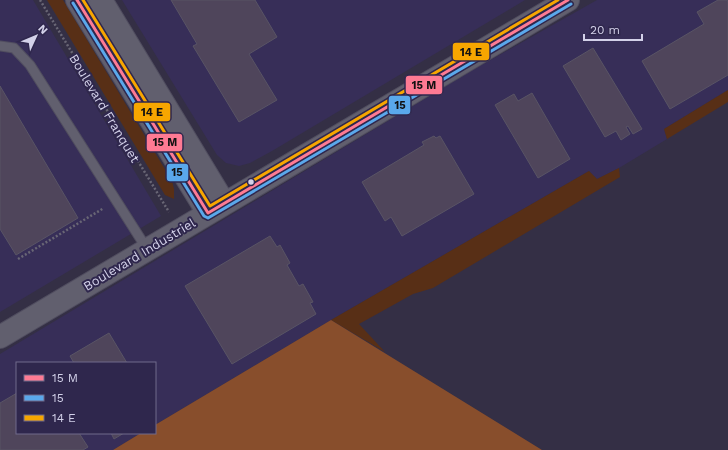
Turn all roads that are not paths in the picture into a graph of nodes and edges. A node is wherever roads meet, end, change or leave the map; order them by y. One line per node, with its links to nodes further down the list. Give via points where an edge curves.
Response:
1 (77, 0): 5 (street)
2 (101, 0): 5 (street)
3 (568, 0): 5 (street, Boulevard Industriel)
4 (0, 46): 6 (lane, via 14,48 30,65)
5 (216, 208): 6 (street, Boulevard Industriel)
6 (147, 250): 7 (street, Boulevard Industriel)
7 (0, 337)

